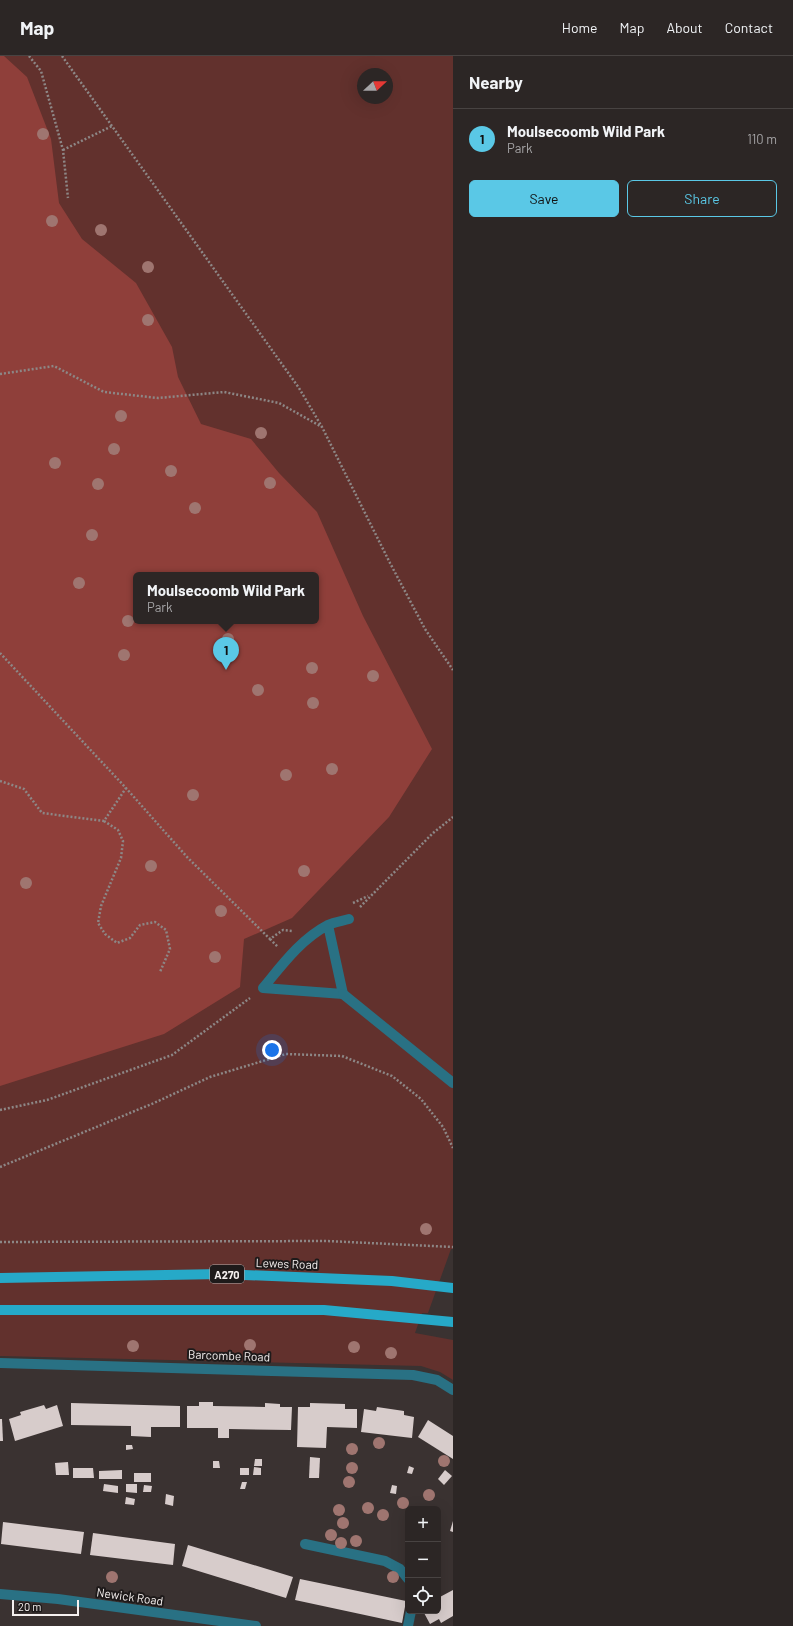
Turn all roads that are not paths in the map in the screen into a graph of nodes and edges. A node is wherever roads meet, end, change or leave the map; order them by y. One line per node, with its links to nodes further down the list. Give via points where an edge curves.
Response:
1 (349, 919): 2 (street)
2 (328, 925): 3 (street); 3 (street, via 306,940 263,988)
3 (344, 994): 4 (street)
4 (453, 1083)
5 (0, 1278): 6 (main road, Lewes Road / A270, via 236,1274 392,1281)
6 (453, 1288)
7 (0, 1310): 8 (main road, via 324,1310)
8 (453, 1322)
9 (0, 1363): 10 (street, Barcombe Road, via 400,1374 426,1376)
10 (453, 1390)
11 (305, 1544): 12 (street, via 385,1562 400,1569)
12 (407, 1578)
13 (0, 1594): 15 (street, Newick Road, via 58,1599)
14 (410, 1614): 16 (street)
15 (256, 1626)
16 (408, 1626)

